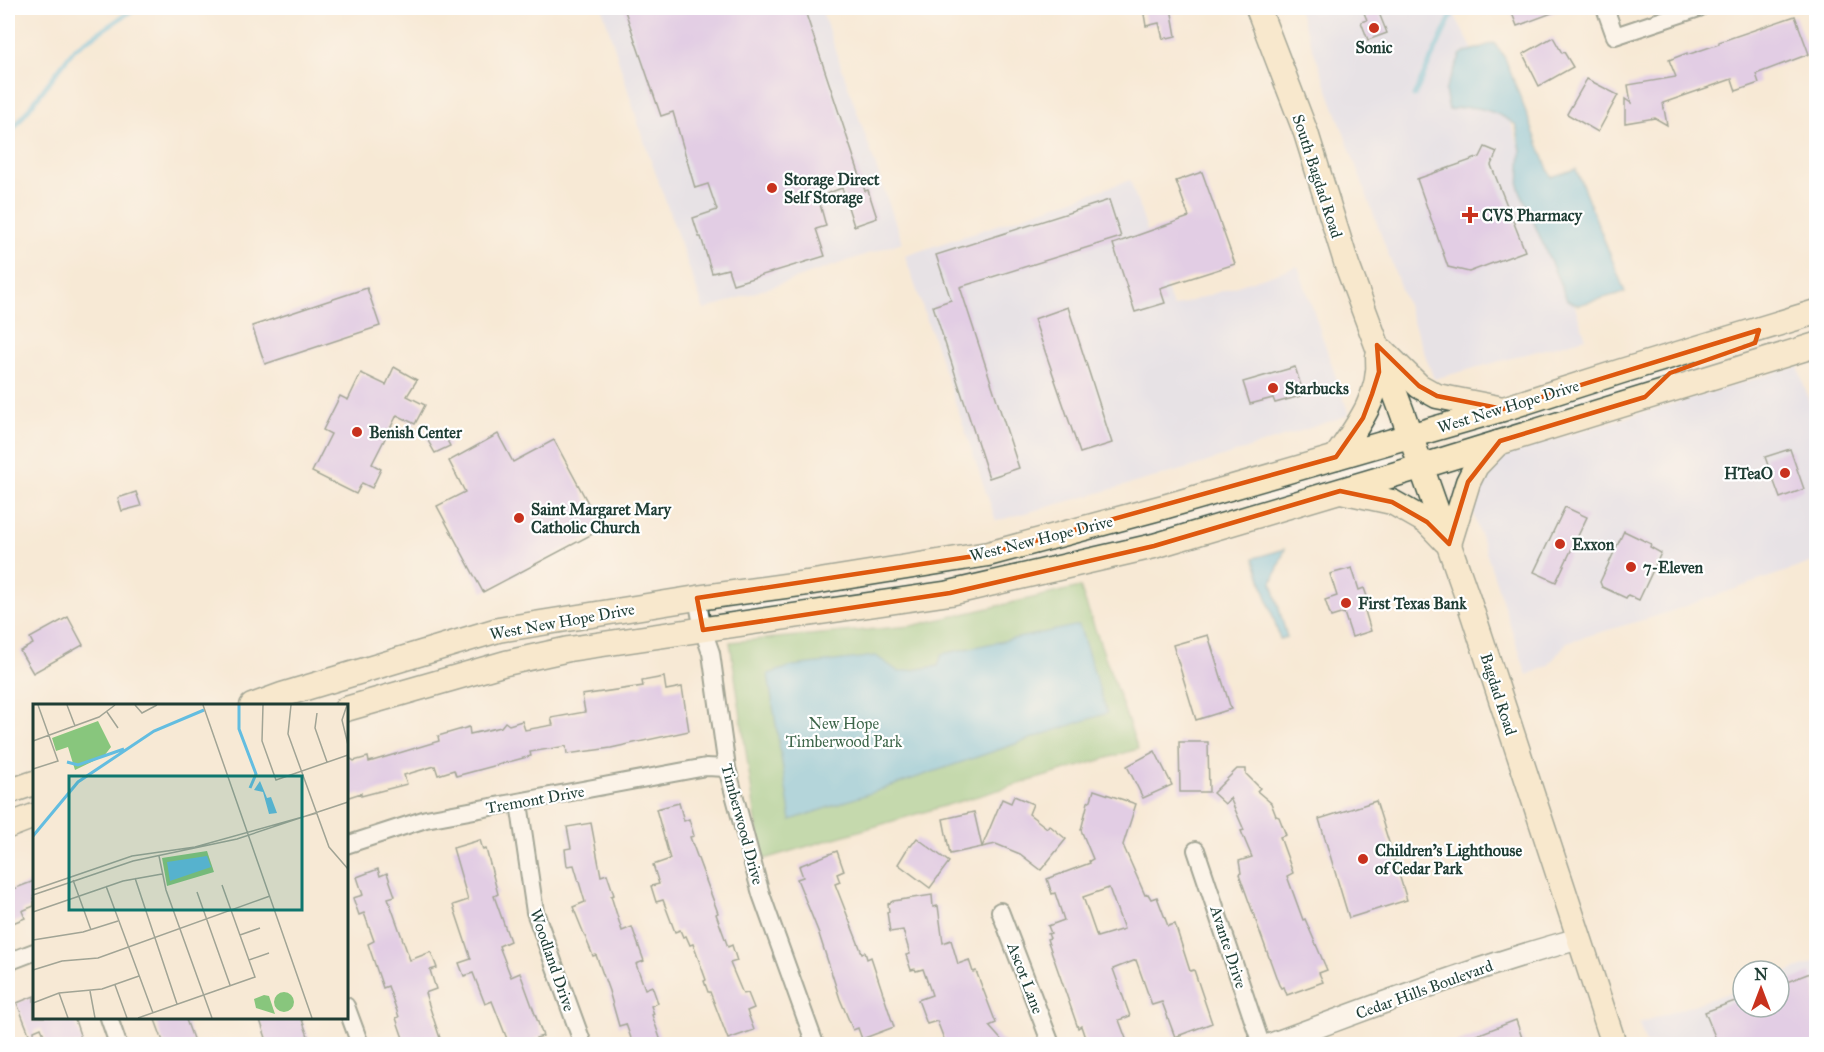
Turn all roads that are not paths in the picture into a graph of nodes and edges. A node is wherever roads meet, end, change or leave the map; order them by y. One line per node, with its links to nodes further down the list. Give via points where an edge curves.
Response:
1 (1258, 8): 6 (main road, South Bagdad Road, via 1306,134)
2 (1605, 8): 3 (street, via 1615,36)
3 (1699, 8)
4 (1816, 312): 5 (main road, West New Hope Drive)
5 (1760, 330): 8 (main road, via 1755,343 1670,373 1655,382); 9 (main road, West New Hope Drive)
6 (1377, 345): 9 (main road, via 1419,386 1437,396); 10 (main road, Bagdad Road); 12 (main road, via 1379,372 1372,394 1363,418)
7 (1816, 345): 8 (main road, West New Hope Drive)
8 (1645, 397): 11 (main road, West New Hope Drive)
9 (1503, 409): 10 (main road, West New Hope Drive)
10 (1410, 436): 12 (main road, West New Hope Drive); 13 (main road, Bagdad Road)
11 (1500, 441): 13 (main road, West New Hope Drive); 15 (main road, via 1476,466 1468,482)
12 (1336, 457): 16 (main road, West New Hope Drive, via 988,554)
13 (1420, 467): 14 (main road, West New Hope Drive); 15 (main road, Bagdad Road)
14 (1340, 490): 15 (main road, via 1392,502 1426,522); 17 (main road, West New Hope Drive, via 1154,546 950,593)
15 (1449, 544): 29 (main road, Bagdad Road)
16 (697, 598): 17 (street, Timberwood Drive); 18 (main road, West New Hope Drive, via 498,630)
17 (703, 630): 19 (main road, West New Hope Drive, via 569,649); 20 (street, Timberwood Drive, via 711,653)
18 (255, 704)
19 (348, 708)
20 (727, 768): 22 (street, Tremont Drive, via 706,767); 37 (street, Timberwood Drive, via 761,894)
21 (22, 787): 23 (street)
22 (519, 803): 26 (street, Tremont Drive, via 426,819); 36 (street, Woodland Drive, via 535,912)
23 (33, 809)
24 (33, 816): 25 (main road)
25 (8, 826)
26 (348, 844)
27 (1196, 850): 39 (street, Avante Drive)
28 (1000, 911): 38 (street, Ascot Lane)
29 (1578, 939): 40 (street, Cedar Hills Boulevard, via 1526,953); 41 (main road, Bagdad Road)
30 (33, 952): 31 (street)
31 (8, 962)
32 (348, 1011): 35 (street)
33 (110, 1019): 34 (street)
34 (118, 1044)
35 (360, 1044)
36 (583, 1044)
37 (815, 1044)
38 (1051, 1044)
39 (1261, 1044)
40 (1271, 1044)
41 (1614, 1044)

